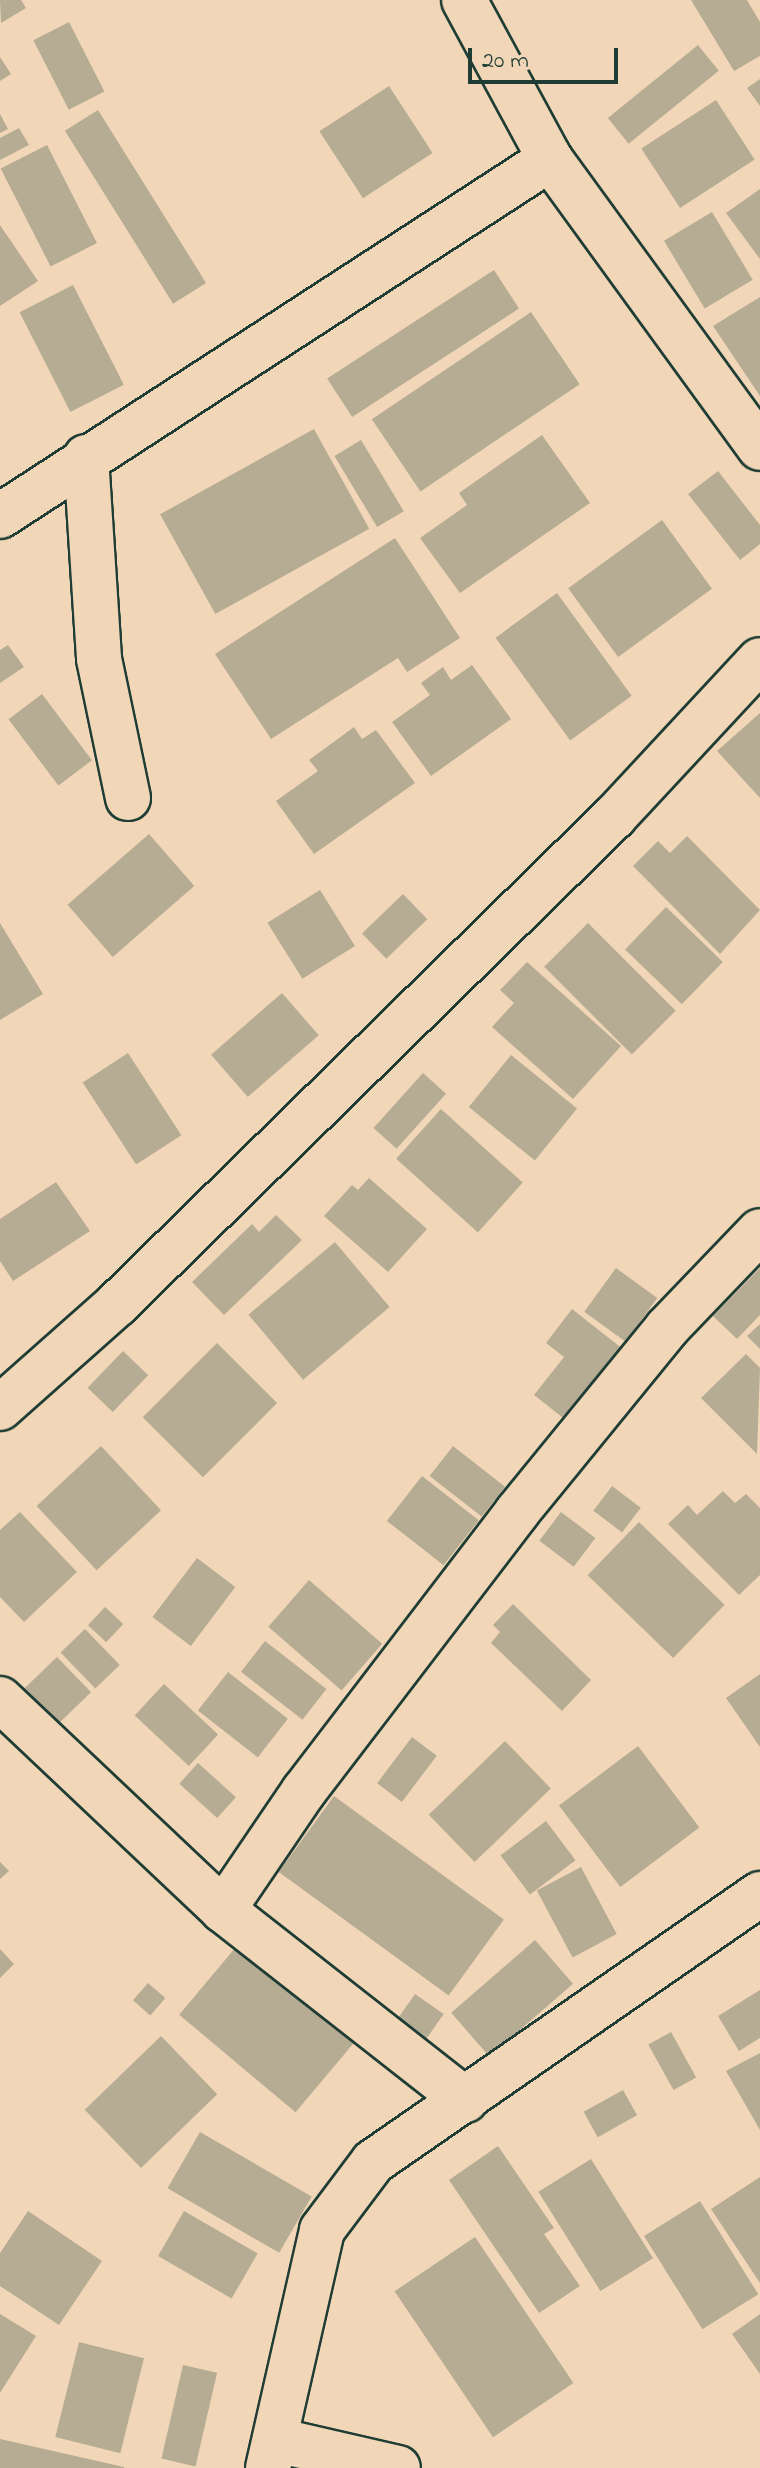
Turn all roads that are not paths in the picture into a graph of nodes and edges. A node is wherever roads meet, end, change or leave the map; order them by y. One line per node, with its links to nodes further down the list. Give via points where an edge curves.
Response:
1 (464, 0): 2 (street)
2 (550, 159): 3 (street); 4 (street)
3 (760, 448)
4 (86, 457): 5 (street); 7 (street, via 99,659)
5 (0, 516)
6 (760, 660): 9 (street, via 614,817 117,1304)
7 (128, 798)
8 (760, 1231): 12 (street, via 667,1328 517,1512 304,1791)
9 (0, 1408)
10 (0, 1699): 12 (street)
11 (760, 1894): 13 (street)
12 (223, 1910): 13 (street)
13 (465, 2100): 14 (street, via 373,2162 322,2230)
14 (272, 2454): 15 (street)
15 (398, 2468)

